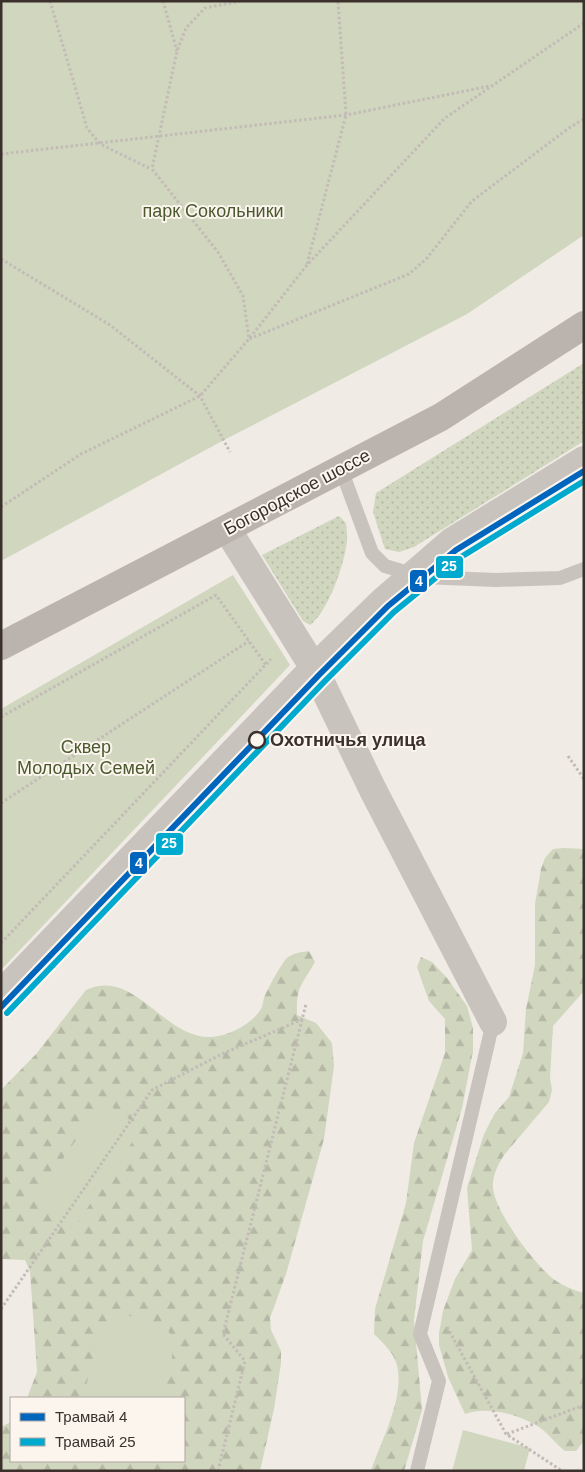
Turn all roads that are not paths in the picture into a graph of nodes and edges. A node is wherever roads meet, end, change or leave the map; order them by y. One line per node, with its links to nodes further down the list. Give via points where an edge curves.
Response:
1 (584, 325): 3 (main road, Богородское шоссе, via 441,417)
2 (584, 460): 6 (street, via 451,542)
3 (341, 469): 4 (main road, Богородское шоссе); 6 (lane, via 372,553 385,566)
4 (227, 529): 7 (main road, Богородское шоссе); 8 (street)
5 (584, 568): 6 (lane, via 560,578 496,580)
6 (412, 575): 8 (street)
7 (1, 646)
8 (314, 668): 9 (street); 10 (street)
9 (1, 994)
10 (493, 1022): 11 (lane, via 420,1334 439,1381)
11 (417, 1471)

